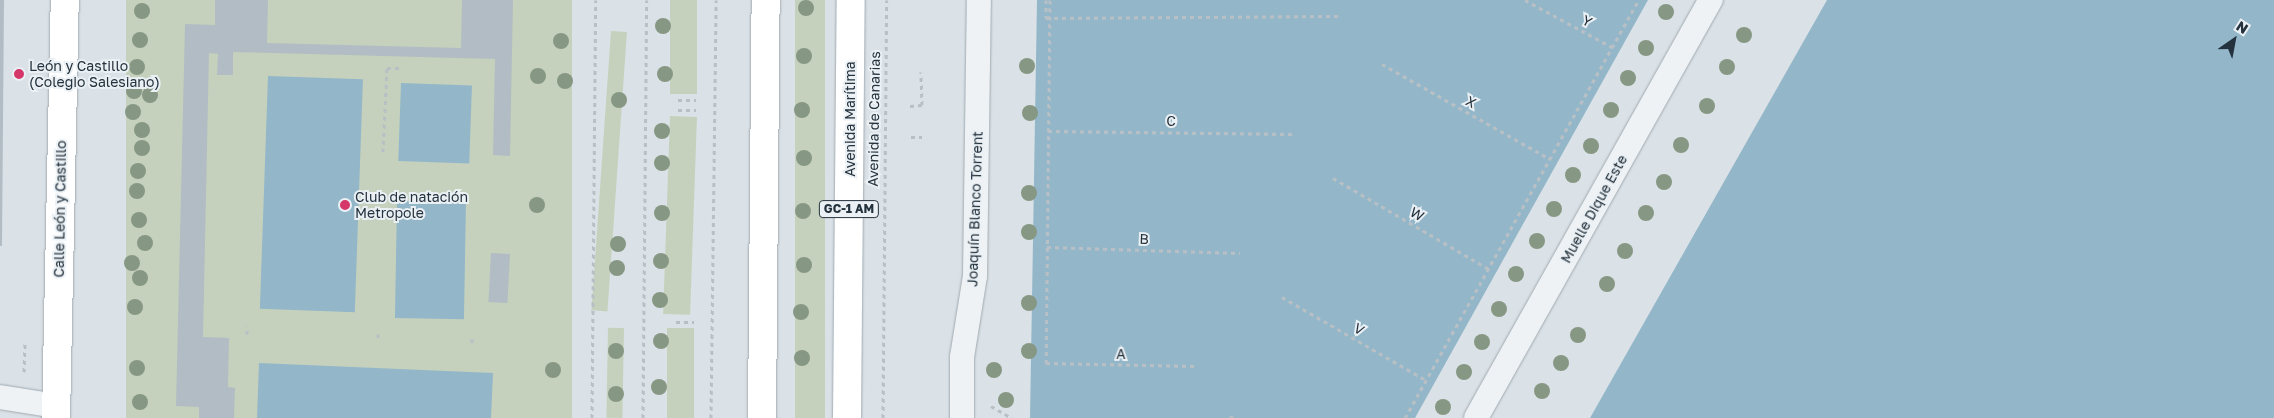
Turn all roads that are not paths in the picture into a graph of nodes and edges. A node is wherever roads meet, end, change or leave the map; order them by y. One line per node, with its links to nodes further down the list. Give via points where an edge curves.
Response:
1 (65, 0): 7 (main road, Calle León y Castillo)
2 (766, 0): 8 (main road)
3 (850, 0): 9 (main road, Avenida Marítima / GC-1 AM)
4 (979, 0): 10 (street, Joaquín Blanco Torrent, via 975,276 962,357)
5 (1711, 0): 11 (street, Muelle Dique Este)
6 (0, 397): 7 (street)
7 (56, 412)
8 (762, 418)
9 (847, 418)
10 (962, 418)
11 (1476, 418)

